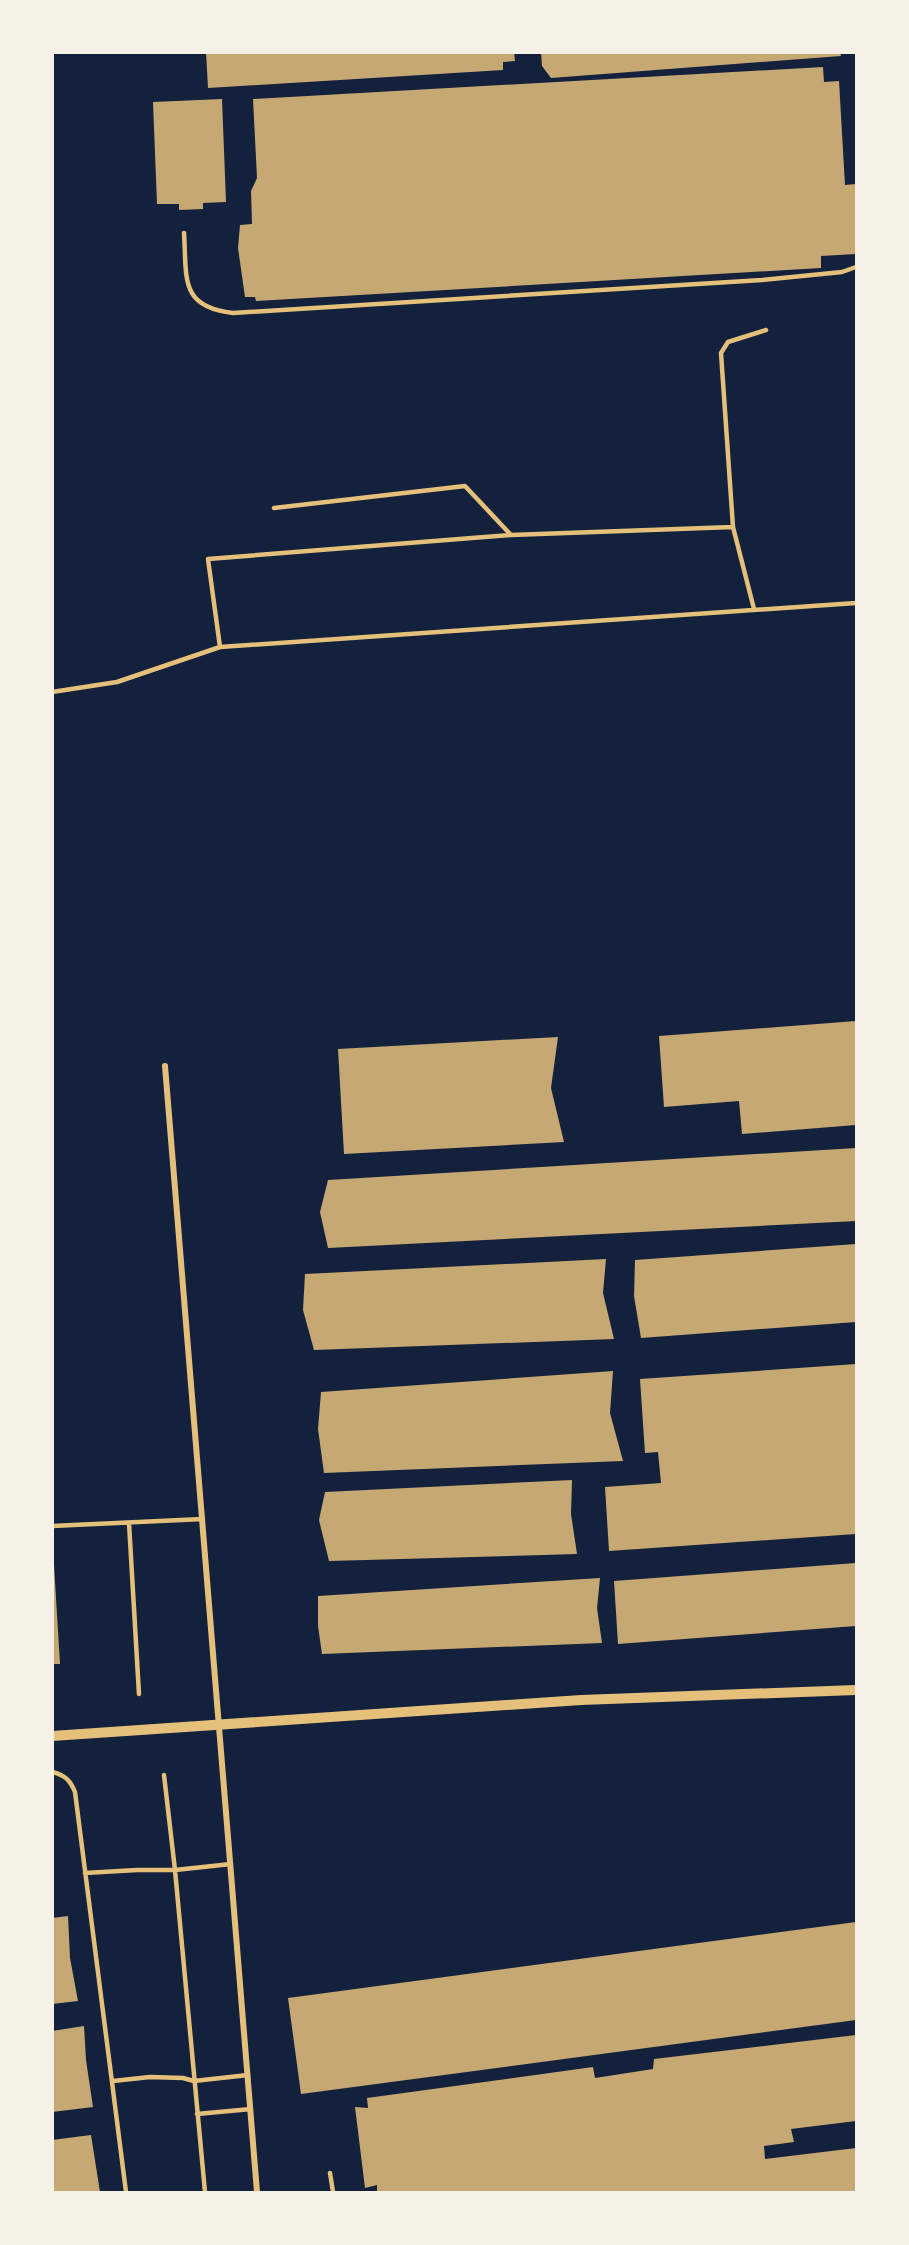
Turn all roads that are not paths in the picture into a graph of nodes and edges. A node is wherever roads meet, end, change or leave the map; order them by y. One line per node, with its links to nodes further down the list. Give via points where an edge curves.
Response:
1 (184, 233): 2 (lane, via 188,286 195,299 216,311 233,313 762,280 842,272)
2 (856, 267)
3 (766, 330): 5 (lane, via 728,342 721,353)
4 (274, 508): 6 (lane, via 465,486)
5 (734, 527): 6 (lane); 8 (lane)
6 (511, 535): 9 (lane, via 208,559)
7 (856, 603): 8 (lane)
8 (754, 609): 9 (lane)
9 (220, 647): 10 (lane, via 117,682)
10 (52, 692)
11 (165, 1066): 12 (street)
12 (203, 1519): 13 (lane); 17 (street)
13 (129, 1523): 14 (lane); 16 (lane)
14 (52, 1526)
15 (856, 1690): 17 (street, via 581,1700)
16 (139, 1694)
17 (220, 1725): 18 (street); 21 (street)
18 (52, 1736)
19 (52, 1772): 23 (lane, via 70,1781 75,1792)
20 (164, 1775): 22 (lane)
21 (231, 1864): 22 (lane); 24 (street)
22 (175, 1870): 23 (lane); 26 (lane)
23 (85, 1873): 25 (lane)
24 (248, 2075): 26 (lane); 27 (street)
25 (113, 2081): 26 (lane, via 150,2077); 30 (lane)
26 (194, 2081): 28 (lane)
27 (251, 2109): 28 (lane); 32 (street)
28 (197, 2114): 31 (lane)
29 (330, 2173): 33 (lane)
30 (126, 2193)
31 (205, 2193)
32 (257, 2193)
33 (333, 2193)

